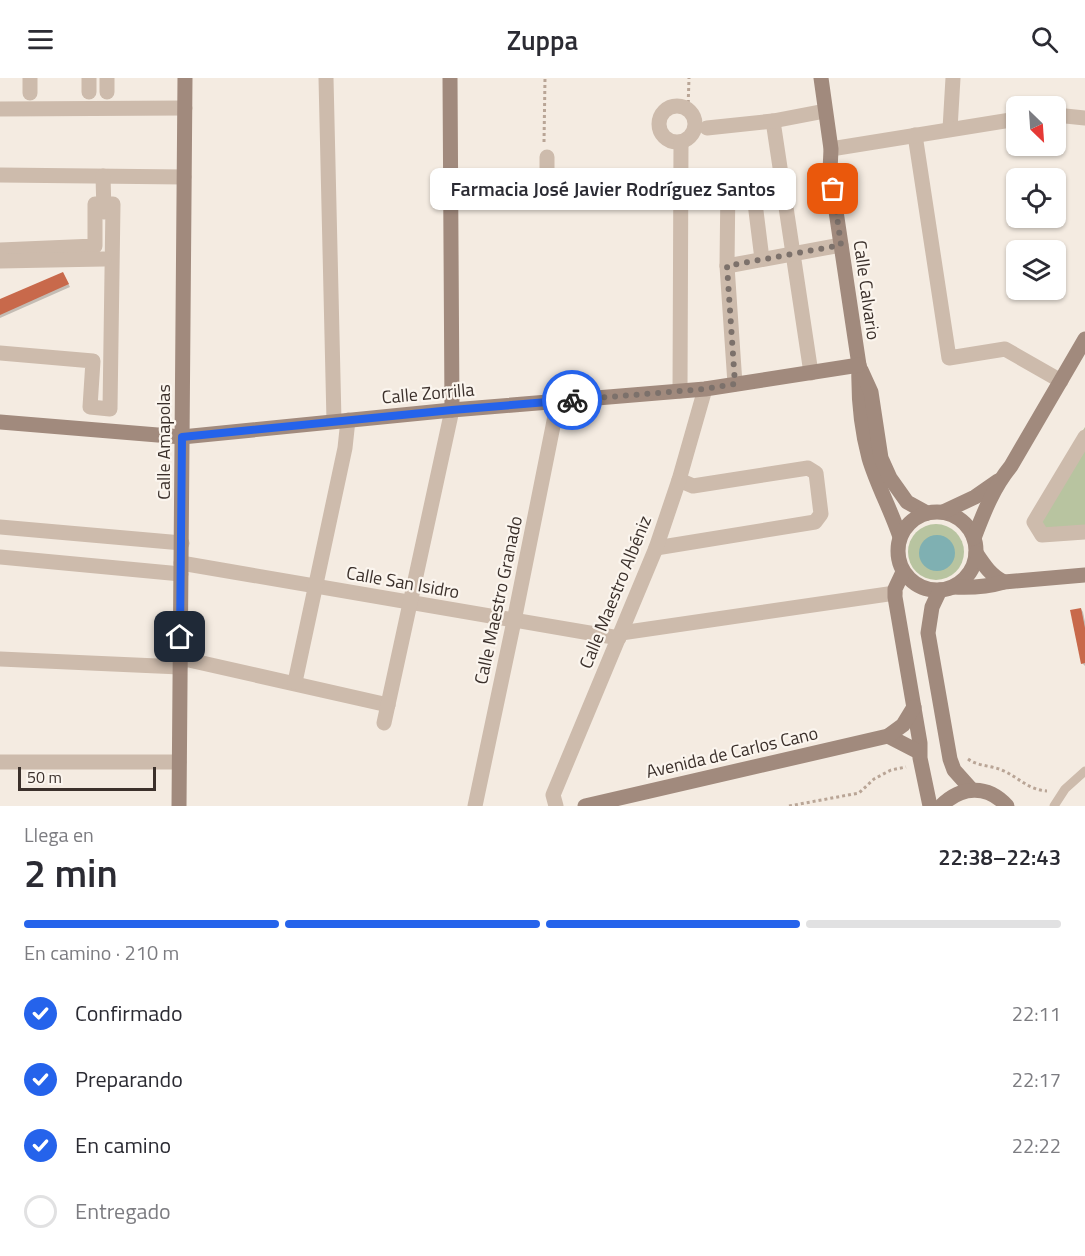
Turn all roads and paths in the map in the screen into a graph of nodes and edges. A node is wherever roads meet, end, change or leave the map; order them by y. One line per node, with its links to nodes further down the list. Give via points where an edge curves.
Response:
1 (185, 78): 8 (street, Calle Amapolas)
2 (327, 78): 49 (street)
3 (450, 78): 48 (street)
4 (545, 78): 21 (path, via 543,136)
5 (689, 78): 10 (path)
6 (820, 78): 11 (street, Calle Calvario)
7 (952, 78): 17 (street)
8 (185, 108): 9 (street); 25 (street, Calle Amapolas)
9 (0, 109)
10 (688, 109): 19 (street, via 695,124 691,135); 19 (street, via 671,106 659,120 664,137)
11 (825, 111): 14 (street); 20 (street, Calle Calvario)
12 (1066, 116): 13 (street)
13 (1085, 118)
14 (773, 121): 16 (street); 24 (street)
15 (1006, 121): 17 (street)
16 (707, 128)
17 (950, 129): 18 (street)
18 (915, 135): 20 (street); 42 (street, via 949,358 1005,349)
19 (681, 141): 26 (street)
20 (831, 149): 29 (street, Calle Calvario, via 830,171)
21 (547, 157): 26 (street, via 547,177)
22 (0, 175): 23 (street)
23 (103, 176): 25 (street); 28 (street)
24 (782, 176): 27 (street); 31 (street)
25 (184, 177): 52 (street, Calle Amapolas)
26 (682, 179): 45 (street)
27 (752, 179): 33 (street); 35 (street, via 728,182)
28 (104, 204): 30 (street, via 94,204 95,246); 32 (street); 47 (street, via 113,204 110,409)
29 (841, 245): 31 (street); 40 (street, Calle Calvario)
30 (0, 250)
31 (793, 253): 33 (street); 41 (street)
32 (104, 259): 34 (street); 39 (street)
33 (762, 259): 35 (street)
34 (0, 261)
35 (727, 266): 43 (street)
36 (0, 348): 39 (street)
37 (1082, 349): 42 (street)
38 (0, 353): 47 (street, via 93,361 90,407)
39 (104, 357): 47 (street)
40 (859, 365): 41 (street, Calle Zorrilla); 57 (street, Calle Calvario, via 871,392 881,458 890,478 907,502); 60 (street, Calle Calvario, via 858,393 869,458)
41 (811, 373): 43 (street, Calle Zorrilla)
42 (1061, 381): 54 (street)
43 (735, 384): 44 (street, Calle Zorrilla)
44 (705, 389): 45 (street, Calle Zorrilla); 55 (street, Calle Maestro Albéniz)
45 (680, 391): 46 (street, Calle Zorrilla)
46 (558, 401): 48 (street, Calle Zorrilla); 73 (street, Calle Maestro Granado)
47 (104, 408): 51 (street)
48 (452, 410): 49 (street, Calle Zorrilla); 72 (street)
49 (341, 421): 52 (street, Calle Zorrilla); 69 (street, via 345,448)
50 (0, 422): 51 (street, Calle Zorrilla)
51 (104, 431): 52 (street, Calle Zorrilla)
52 (182, 437): 61 (street, Calle Amapolas)
53 (1085, 437): 59 (street, via 1034,522 1042,535)
54 (1001, 478): 56 (street, via 975,497); 62 (street, via 987,505)
55 (679, 480): 63 (street, Calle Maestro Albéniz); 63 (street, via 693,486 808,468 816,473 821,514 814,522)
56 (943, 512): 57 (street); 62 (street, via 962,521)
57 (927, 513): 60 (street, via 915,518)
58 (0, 526): 61 (street)
59 (1085, 532)
60 (900, 537): 66 (street, via 898,557)
61 (182, 543): 65 (street, Calle Amapolas)
62 (975, 546): 68 (street, via 989,572); 70 (street, via 969,573)
63 (657, 548): 74 (street, Calle Maestro Albéniz)
64 (0, 557): 65 (street, Calle San Isidro)
65 (181, 569): 69 (street, Calle San Isidro); 76 (street, Calle Amapolas)
66 (903, 572): 70 (street, via 919,586); 71 (street)
67 (1085, 575): 68 (street)
68 (1004, 582): 70 (street)
69 (316, 587): 72 (street, Calle San Isidro); 77 (street)
70 (946, 589): 88 (street, via 932,607 929,641 950,759 954,770)
71 (895, 592): 74 (street, Calle San Isidro); 79 (street)
72 (411, 604): 73 (street, Calle San Isidro); 78 (street)
73 (514, 621): 74 (street, Calle San Isidro); 91 (street, Calle Maestro Granado)
74 (620, 635): 92 (street, Calle Maestro Albéniz, via 553,795)
75 (0, 659): 76 (street)
76 (180, 663): 77 (street); 85 (street, Calle Amapolas)
77 (295, 682): 78 (street)
78 (388, 705): 80 (street)
79 (914, 707): 81 (street, via 903,725); 82 (street)
80 (384, 723)
81 (888, 736): 82 (street); 93 (street, Avenida de Carlos Cano)
82 (919, 752): 95 (street)
83 (965, 757): 89 (path, via 976,764 1003,770 1033,789)
84 (0, 762): 85 (street)
85 (179, 762): 90 (street, Calle Amapolas)
86 (908, 767): 94 (path, via 874,779 859,793)
87 (1085, 771): 89 (lane)
88 (971, 789): 96 (street, via 959,792); 97 (street, via 988,791)
89 (1065, 789): 98 (lane)
90 (179, 806)
91 (475, 806)
92 (556, 806)
93 (585, 806)
94 (789, 806)
95 (930, 806)
96 (941, 806)
97 (1007, 806)
98 (1054, 806)

